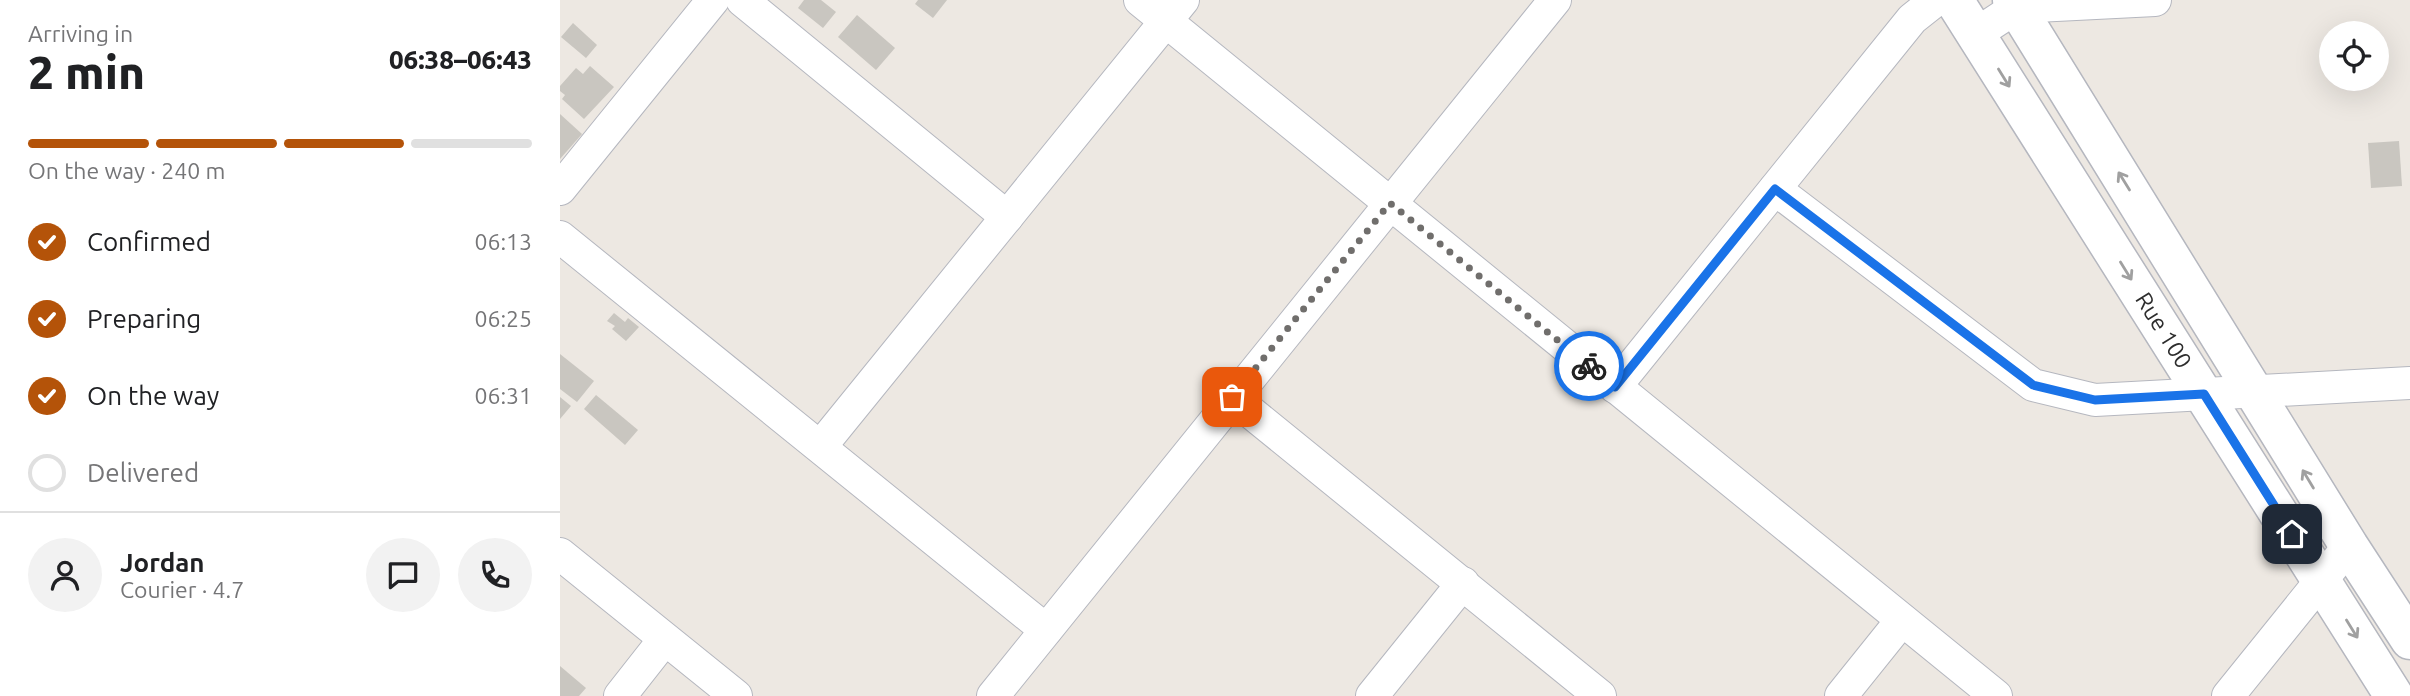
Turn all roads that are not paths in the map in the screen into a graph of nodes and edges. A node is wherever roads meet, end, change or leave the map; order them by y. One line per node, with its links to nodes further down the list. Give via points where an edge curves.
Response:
1 (713, 0): 11 (street)
2 (742, 0): 14 (street)
3 (1140, 0): 9 (street)
4 (1555, 0): 13 (street)
5 (1936, 0): 12 (street, via 1912,19)
6 (1955, 0): 10 (street, Rue 100)
7 (2155, 0): 8 (street)
8 (2015, 4): 10 (street); 18 (street, one-way to 8)
9 (1174, 11): 13 (street); 14 (street)
10 (1976, 34): 19 (street, Rue 100, one-way to 19)
11 (560, 189)
12 (1775, 189): 17 (street); 19 (street, via 2033,385 2095,400)
13 (1390, 203): 17 (street); 20 (street)
14 (1007, 218): 21 (street)
15 (560, 237): 21 (street)
16 (2410, 383): 18 (street)
17 (1615, 387): 26 (street)
18 (2253, 390): 19 (street); 22 (street, one-way to 18)
19 (2204, 394): 24 (street, Rue 100)
20 (1232, 397): 25 (street); 27 (street)
21 (821, 446): 27 (street)
22 (2348, 546): 24 (street); 29 (street)
23 (560, 554): 28 (street)
24 (2321, 581): 37 (street); 38 (street, Rue 100, one-way to 38)
25 (1463, 583): 33 (street); 34 (street)
26 (1902, 620): 35 (street); 36 (street)
27 (1046, 630): 32 (street)
28 (664, 640): 30 (street); 31 (street)
29 (2410, 640)
30 (620, 696)
31 (736, 696)
32 (993, 696)
33 (1372, 696)
34 (1600, 696)
35 (1841, 696)
36 (1996, 696)
37 (2228, 696)
38 (2395, 696)

